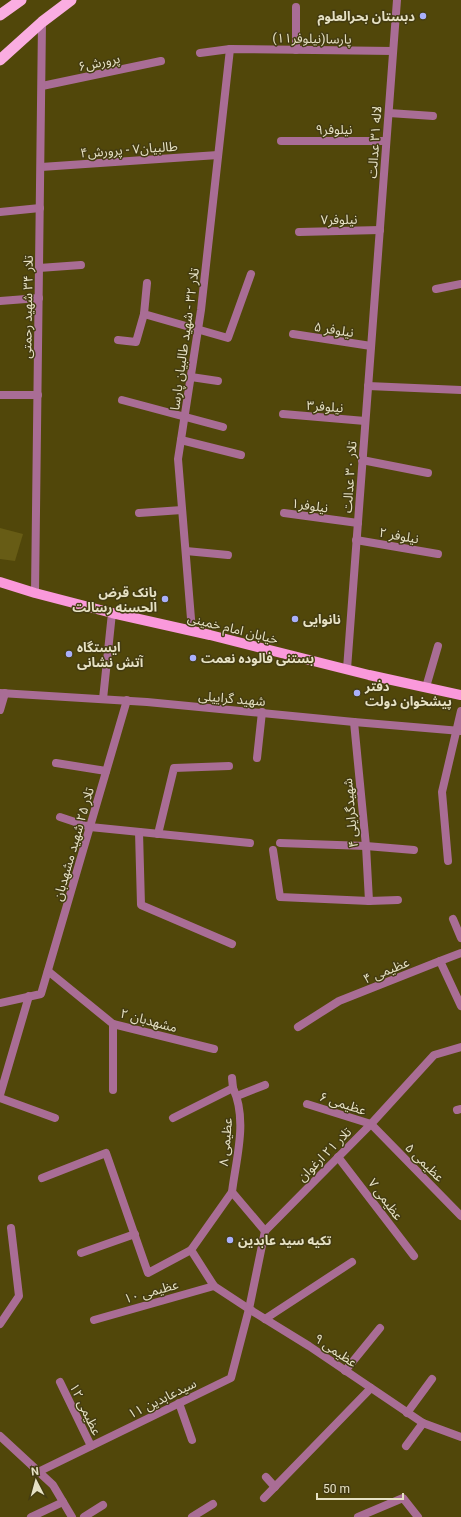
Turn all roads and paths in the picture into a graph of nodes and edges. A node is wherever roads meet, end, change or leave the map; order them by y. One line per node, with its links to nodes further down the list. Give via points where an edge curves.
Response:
1 (21, 0): 5 (highway)
2 (397, 0): 9 (street, لاله ۳۱ عدالت)
3 (69, 1): 6 (highway)
4 (296, 7): 8 (street)
5 (0, 15)
6 (42, 22): 11 (highway); 13 (street, تلار ۳۴ شهید رحمتی)
7 (230, 50): 8 (street, پارسا(نیلوفر۱۱)); 10 (street, پارسا(نیلوفر۱۱)); 18 (street, تلار ۳۲ - شهید طالبیان پارسا)
8 (296, 50): 9 (street, پارسا(نیلوفر۱۱))
9 (393, 51): 14 (street, لاله ۳۱ عدالت)
10 (200, 53)
11 (0, 60)
12 (161, 61): 13 (street, پرورش۶)
13 (42, 86): 19 (street, تلار ۳۴ شهید رحمتی)
14 (389, 113): 15 (street); 17 (street, لاله ۳۱ عدالت)
15 (433, 116)
16 (281, 141): 17 (street, نیلوفر۹)
17 (386, 141): 22 (street, لاله ۳۱ عدالت)
18 (218, 155): 19 (street, طالبیان۷ - پرورش۴); 34 (street, تلار ۳۲ - شهید طالبیان پارسا)
19 (41, 167): 20 (street, تلار ۳۴ شهید رحمتی)
20 (40, 208): 21 (street); 25 (street, تلار ۳۴ شهید رحمتی)
21 (0, 212)
22 (380, 230): 23 (street, نیلوفر۷); 29 (street, لاله ۳۱ عدالت)
23 (299, 232)
24 (81, 265): 25 (street)
25 (39, 268): 31 (street, تلار ۳۴ شهید رحمتی)
26 (251, 274): 34 (street, via 228,338)
27 (147, 283): 33 (street)
28 (461, 284): 30 (street)
29 (375, 286): 37 (street, تلار ۳۰ عدالت)
30 (436, 290)
31 (39, 298): 32 (street); 43 (street, تلار ۳۴ شهید رحمتی)
32 (0, 301)
33 (144, 314): 34 (street); 36 (street, via 136,342)
34 (198, 330): 38 (street, تلار ۳۲ - شهید طالبیان پارسا)
35 (293, 334): 37 (street, نیلوفر ۵)
36 (118, 340)
37 (371, 346): 40 (street, تلار ۳۰ عدالت)
38 (191, 377): 39 (street); 46 (street, تلار ۳۲ - شهید طالبیان پارسا)
39 (218, 381)
40 (368, 386): 41 (street); 47 (street, تلار ۳۰ عدالت)
41 (461, 390)
42 (0, 395): 43 (street)
43 (38, 395): 62 (street, تلار ۳۴ شهید رحمتی)
44 (122, 400): 46 (street)
45 (283, 414): 47 (street, نیلوفر۳)
46 (185, 418): 48 (street); 49 (street, تلار ۳۲ - شهید طالبیان پارسا)
47 (365, 421): 51 (street, تلار ۳۰ عدالت)
48 (223, 427)
49 (181, 440): 50 (street); 53 (street, تلار ۳۲ - شهید طالبیان پارسا, via 178,459)
50 (242, 455)
51 (362, 460): 52 (street); 56 (street, تلار ۳۰ عدالت)
52 (428, 473)
53 (182, 510): 54 (street); 58 (street, تلار ۳۲ - شهید طالبیان پارسا)
54 (139, 513)
55 (284, 514): 56 (street, نیلوفر۱)
56 (358, 523): 57 (street, تلار ۳۰ عدالت)
57 (356, 540): 59 (street, نیلوفر ۲); 66 (street, تلار ۳۰ عدالت)
58 (186, 552): 60 (street); 64 (street, تلار ۳۲ - شهید طالبیان پارسا)
59 (438, 554)
60 (228, 555)
61 (0, 582): 62 (main road, خیابان امام خمینی)
62 (35, 593): 63 (main road, خیابان امام خمینی)
63 (112, 613): 64 (main road, خیابان امام خمینی); 70 (street)
64 (192, 631): 66 (main road, خیابان امام خمینی)
65 (438, 646): 67 (street)
66 (346, 669): 67 (main road, خیابان امام خمینی)
67 (426, 687): 69 (main road, خیابان امام خمینی)
68 (3, 693): 70 (street, شهید گراییلی); 72 (street)
69 (461, 695)
70 (103, 699): 71 (street, شهید گراییلی)
71 (127, 700): 73 (street, شهید گراییلی); 80 (street, تلار ۲۵ شهید مشهدبان)
72 (0, 710)
73 (262, 712): 75 (street, شهید گراییلی); 77 (street)
74 (461, 712): 76 (street)
75 (354, 722): 76 (street, شهید گراییلی); 87 (street, شهیدگرایلی ۴)
76 (459, 731): 90 (street, via 442,792)
77 (257, 758)
78 (56, 763): 80 (street)
79 (229, 766): 84 (street, via 174,768)
80 (106, 771): 82 (street, تلار ۲۵ شهید مشهدبان)
81 (60, 817): 82 (street)
82 (90, 827): 83 (street); 98 (street, تلار ۲۵ شهید مشهدبان)
83 (139, 832): 84 (street); 95 (street, via 141,905)
84 (158, 834): 85 (street)
85 (250, 843)
86 (280, 843): 87 (street)
87 (366, 846): 89 (street); 92 (street, شهیدگرایلی ۴)
88 (273, 850): 92 (street, via 280,896)
89 (414, 850)
90 (448, 861)
91 (398, 900): 92 (street)
92 (369, 902)
93 (453, 919): 94 (street)
94 (461, 938)
95 (232, 944)
96 (461, 953): 97 (street, عظیمی ۴)
97 (440, 961): 101 (street); 103 (street, عظیمی ۴, via 339,1001)
98 (48, 971): 99 (street, تلار ۲۵ شهید مشهدبان, via 41,994); 102 (street, مشهدبان ۲)
99 (29, 996): 100 (street); 111 (street)
100 (0, 1002)
101 (461, 1006)
102 (113, 1024): 105 (street, مشهدبان ۲); 109 (street)
103 (298, 1027)
104 (461, 1047): 115 (street, تلار ۲۱ ارغوان, via 434,1055)
105 (214, 1049)
106 (232, 1078): 108 (street)
107 (265, 1085): 110 (street)
108 (233, 1088): 110 (street, عظیمی ۸); 114 (street)
109 (113, 1090)
110 (237, 1096): 118 (street, عظیمی ۸, via 241,1124)
111 (0, 1097): 113 (street)
112 (308, 1104): 115 (street, عظیمی ۶)
113 (56, 1118)
114 (173, 1118)
115 (371, 1124): 116 (street, تلار ۲۱ ارغوان); 119 (street, عظیمی ۵)
116 (338, 1157): 121 (street, تلار ۲۱ ارغوان); 125 (street, عظیمی ۷)
117 (42, 1178): 122 (street, via 106,1153)
118 (232, 1192): 121 (street); 123 (street)
119 (461, 1216)
120 (11, 1228): 131 (street, via 19,1296)
121 (264, 1231): 128 (street)
122 (134, 1234): 123 (street, via 148,1273); 124 (street)
123 (191, 1250): 127 (street)
124 (80, 1253)
125 (414, 1256)
126 (352, 1262): 129 (street)
127 (214, 1286): 128 (street); 130 (street, عظیمی ۱۰)
128 (249, 1309): 129 (street, عظیمی ۹); 137 (street, سیدعابدین ۱۱, via 231,1378)
129 (265, 1319): 133 (street, عظیمی ۹)
130 (94, 1320)
131 (0, 1324)
132 (380, 1328): 133 (street)
133 (345, 1370): 136 (street, عظیمی ۹)
134 (432, 1379): 138 (street)
135 (60, 1382): 143 (street, عظیمی ۱۲)
136 (371, 1388): 138 (street, عظیمی ۹); 147 (street)
137 (180, 1403): 142 (street); 143 (street, سیدعابدین ۱۱)
138 (407, 1413): 139 (street, عظیمی ۹)
139 (423, 1423): 141 (street, عظیمی ۹); 144 (street)
140 (0, 1436): 145 (street)
141 (461, 1438)
142 (192, 1440)
143 (91, 1446): 145 (street, سیدعابدین ۱۱)
144 (406, 1446)
145 (38, 1472): 149 (street, via 53,1485)
146 (266, 1477): 147 (street)
147 (275, 1487): 148 (street)
148 (264, 1498)
149 (63, 1502): 152 (street); 153 (street)
150 (213, 1504): 155 (street)
151 (103, 1505): 154 (street)
152 (31, 1517)
153 (72, 1517)
154 (84, 1517)
155 (192, 1517)
156 (358, 1517): 157 (street, via 403,1498)
157 (418, 1517)

